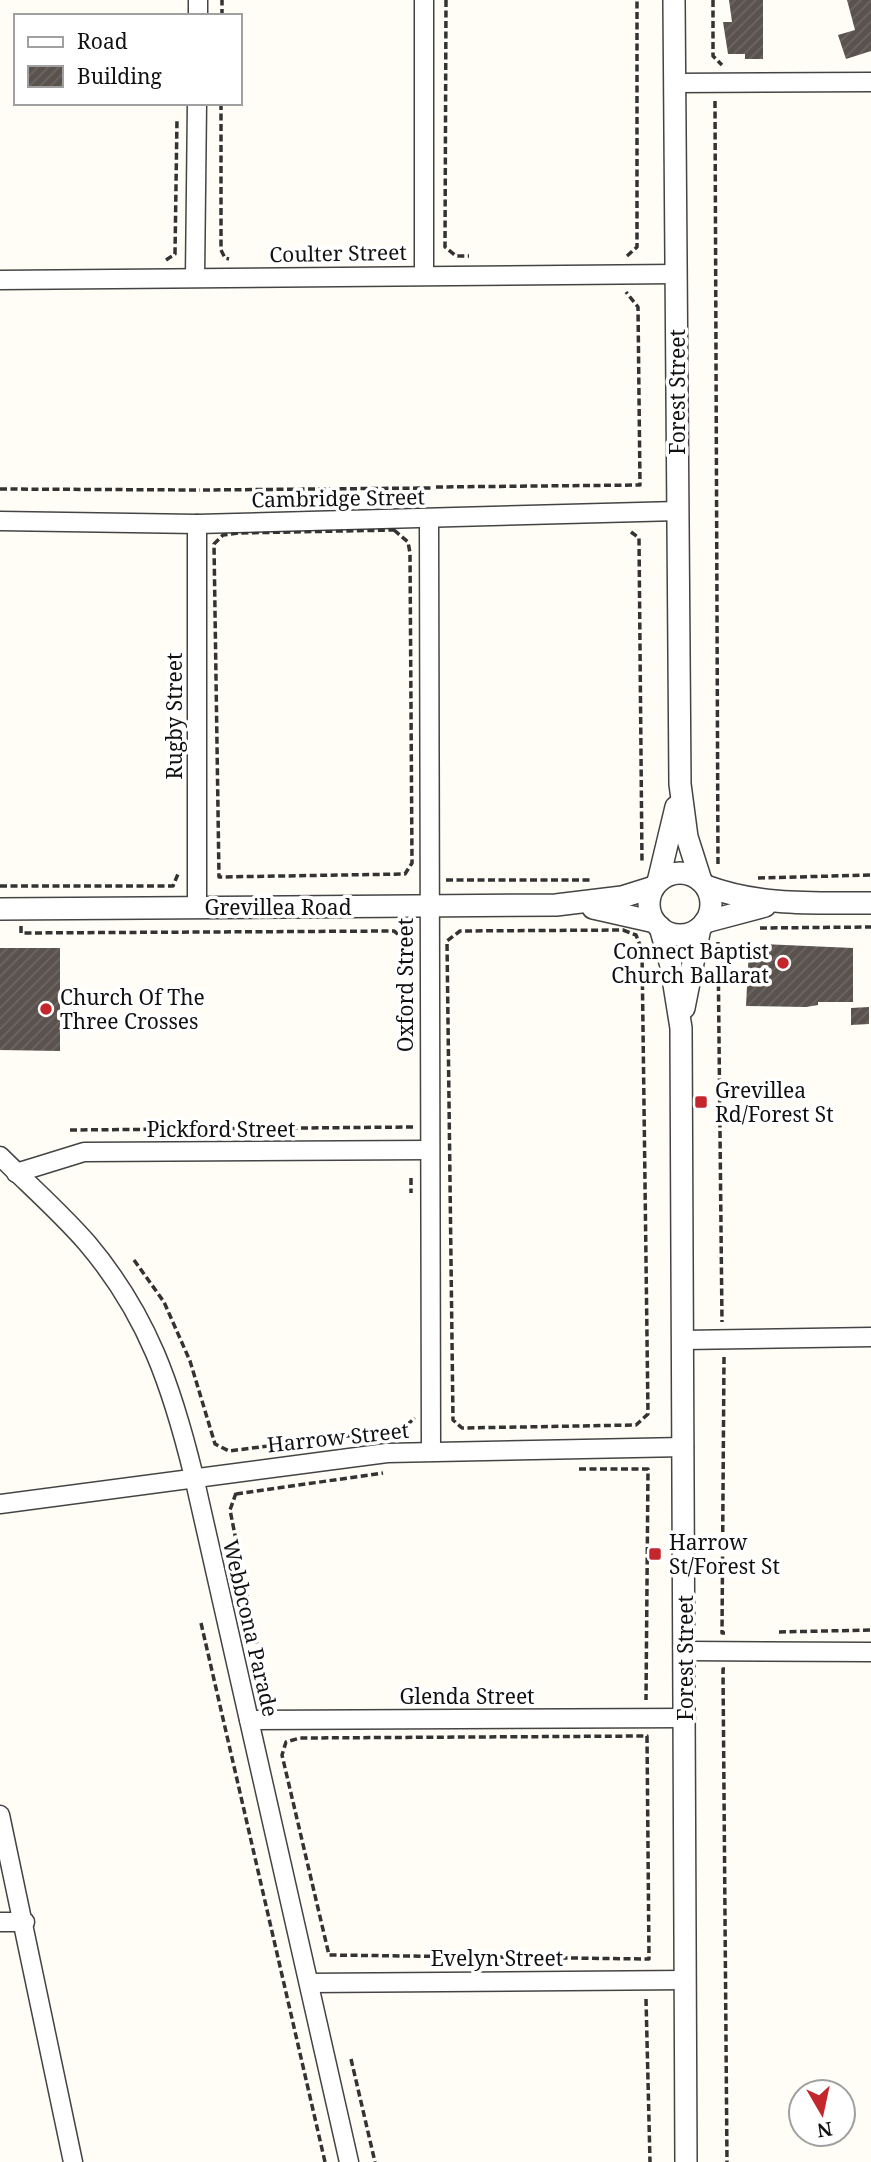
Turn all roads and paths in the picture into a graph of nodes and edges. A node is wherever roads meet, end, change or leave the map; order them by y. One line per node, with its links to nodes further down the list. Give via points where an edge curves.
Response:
1 (424, 0): 18 (street)
2 (446, 0): 13 (path)
3 (637, 0): 15 (path, via 637,247)
4 (674, 0): 8 (street, Forest Street)
5 (713, 0): 6 (path)
6 (713, 56)
7 (871, 82): 8 (street)
8 (675, 83): 17 (street, Forest Street)
9 (713, 101): 33 (path, via 719,685)
10 (197, 105): 19 (street)
11 (221, 105): 16 (path, via 220,250)
12 (177, 117): 14 (path)
13 (445, 247)
14 (175, 254)
15 (627, 257)
16 (225, 258)
17 (676, 274): 18 (street, Coulter Street); 23 (street, Forest Street)
18 (424, 275): 19 (street, Coulter Street)
19 (195, 277): 20 (street, Coulter Street)
20 (0, 280)
21 (627, 292): 22 (path, via 638,307 640,485)
22 (0, 489)
23 (678, 510): 24 (street, Cambridge Street); 28 (street, Forest Street)
24 (429, 519): 26 (street, Cambridge Street); 42 (street, Oxford Street)
25 (0, 521): 26 (street, Cambridge Street)
26 (197, 524): 41 (street, Rugby Street)
27 (639, 538): 44 (path, via 642,862 632,878)
28 (680, 784): 33 (street, Forest Street, via 687,837); 36 (street, Forest Street, via 668,849)
29 (405, 874): 31 (path)
30 (871, 875): 32 (path)
31 (219, 877)
32 (754, 878)
33 (708, 879): 36 (street, Grevillea Road, via 680,873); 39 (street, Grevillea Road, via 737,896); 47 (street)
34 (446, 880): 35 (path)
35 (606, 880)
36 (656, 884): 44 (street, Grevillea Road); 45 (street, via 649,905)
37 (0, 886): 38 (path)
38 (173, 887)
39 (785, 903): 40 (street, Grevillea Road); 47 (street, Grevillea Road, via 740,911)
40 (871, 903)
41 (197, 907): 42 (street, Grevillea Road); 43 (street, Grevillea Road)
42 (428, 907): 44 (street, Grevillea Road, via 556,905); 55 (street, Oxford Street)
43 (11, 909): 49 (path, via 21,933)
44 (632, 914): 45 (street, Grevillea Road); 50 (path); 54 (path, via 642,954 648,1414 636,1425 462,1428 453,1420)
45 (657, 925): 47 (street, Grevillea Road, via 677,935); 51 (street, via 671,966)
46 (871, 927): 48 (path)
47 (710, 928): 51 (street); 59 (path, via 718,939)
48 (756, 928)
49 (394, 931)
50 (460, 931)
51 (681, 1028): 61 (street, Forest Street)
52 (413, 1129): 53 (path)
53 (70, 1130)
54 (449, 1149)
55 (429, 1150): 57 (street, Pickford Street, via 83,1152); 65 (street, Oxford Street)
56 (0, 1156): 57 (street, Webbcona Parade)
57 (16, 1173): 68 (street, Webbcona Parade, via 86,1242 140,1319 169,1383)
58 (134, 1260): 63 (path, via 164,1302 180,1337 215,1444 229,1451 402,1429)
59 (721, 1322)
60 (871, 1337): 61 (street)
61 (683, 1340): 64 (street, Forest Street)
62 (724, 1356): 73 (path, via 722,1633)
63 (415, 1418)
64 (684, 1447): 65 (street, Harrow Street); 75 (street, Forest Street)
65 (432, 1450): 68 (street, Harrow Street)
66 (566, 1469): 78 (path, via 648,1469)
67 (388, 1472): 74 (path, via 236,1494 230,1510)
68 (194, 1477): 69 (street, Harrow Street); 80 (street, Webbcona Parade)
69 (0, 1504)
70 (201, 1623): 91 (path)
71 (871, 1630): 72 (path)
72 (776, 1632)
73 (736, 1633)
74 (257, 1645)
75 (685, 1651): 76 (street); 79 (street, Forest Street)
76 (871, 1652)
77 (723, 1669): 96 (path)
78 (647, 1700)
79 (686, 1718): 80 (street, Glenda Street); 86 (street, Forest Street)
80 (249, 1720): 87 (street, Webbcona Parade)
81 (647, 1736): 82 (path, via 649,1959 328,1955 282,1755)
82 (285, 1745)
83 (0, 1815): 85 (street)
84 (0, 1922): 85 (street)
85 (25, 1922): 90 (street)
86 (686, 1980): 87 (street, Evelyn Street); 95 (street, Forest Street)
87 (309, 1983): 92 (street, Webbcona Parade)
88 (649, 1998): 94 (path)
89 (351, 2059): 93 (path)
90 (73, 2162)
91 (325, 2162)
92 (349, 2162)
93 (375, 2162)
94 (650, 2162)
95 (686, 2162)
96 (727, 2162)

